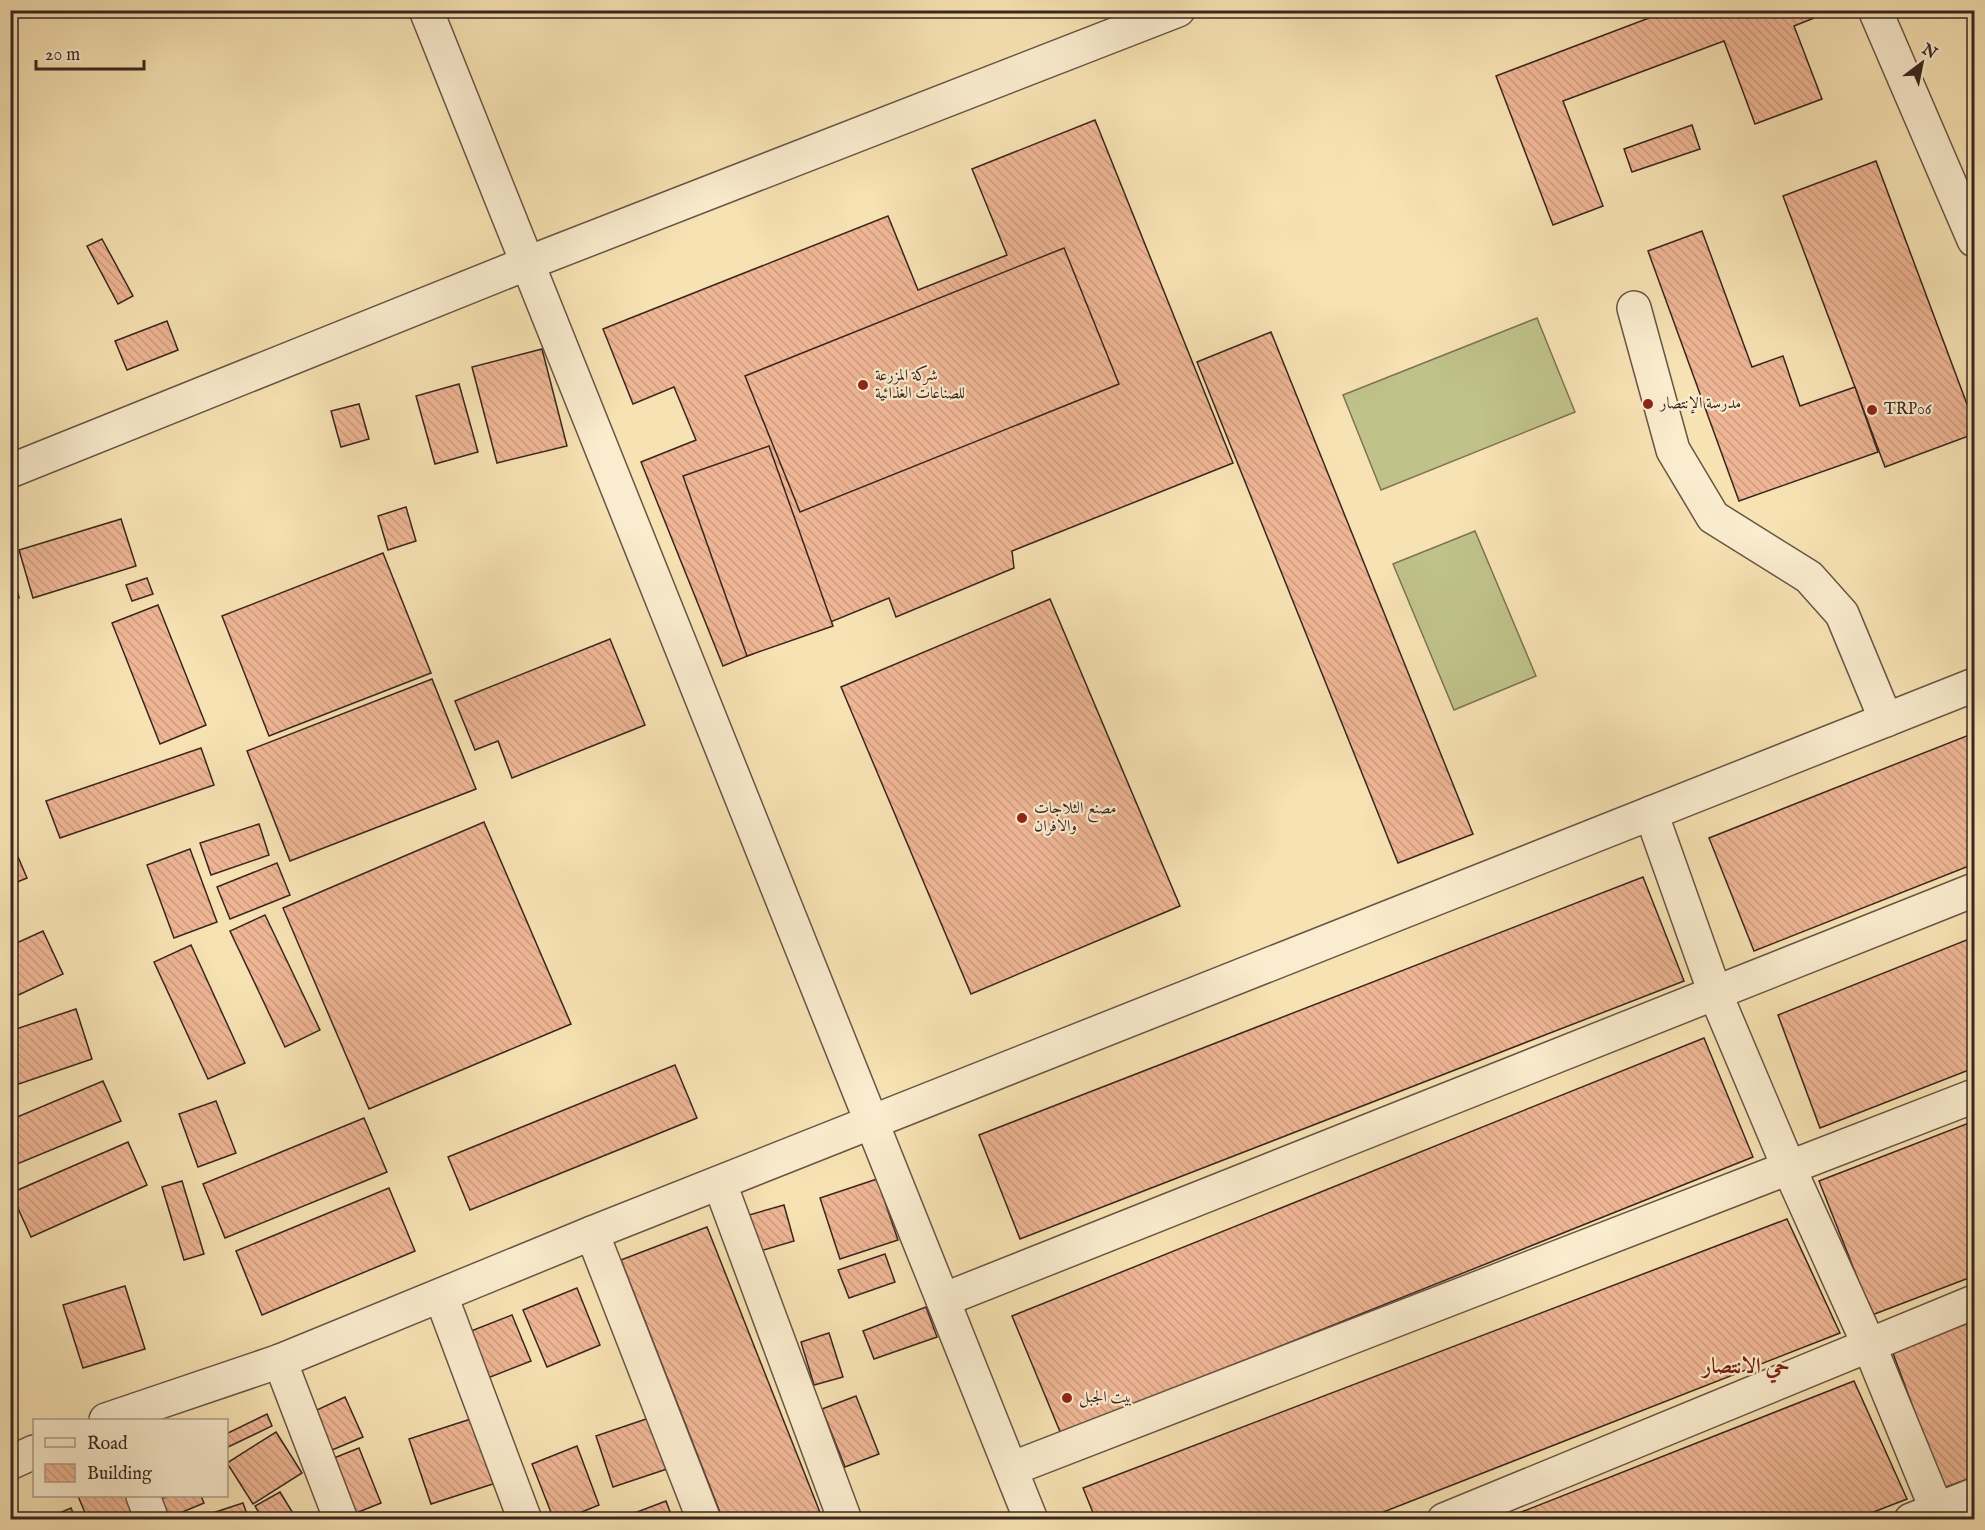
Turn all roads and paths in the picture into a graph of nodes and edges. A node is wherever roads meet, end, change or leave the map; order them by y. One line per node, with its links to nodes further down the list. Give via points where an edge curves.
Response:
1 (426, 10): 5 (street)
2 (1178, 10): 5 (street)
3 (1875, 10): 4 (street)
4 (1974, 240)
5 (528, 263): 7 (street); 14 (street)
6 (1634, 308): 9 (street, via 1673,450 1713,517 1809,577 1842,614)
7 (10, 471)
8 (1974, 685): 9 (street)
9 (1886, 720): 10 (street)
10 (1651, 813): 12 (street); 14 (street)
11 (1974, 890): 12 (street)
12 (1714, 993): 15 (street); 19 (street)
13 (1974, 1096): 15 (street)
14 (872, 1123): 16 (street); 19 (street)
15 (1789, 1168): 21 (street); 26 (street)
16 (720, 1184): 17 (street); 34 (street)
17 (592, 1233): 18 (street); 33 (street)
18 (441, 1296): 22 (street); 32 (street)
19 (943, 1300): 26 (street)
20 (1974, 1302): 21 (street)
21 (1869, 1345): 29 (street); 36 (street)
22 (280, 1361): 23 (street); 31 (street)
23 (114, 1419)
24 (33, 1452): 25 (street)
25 (10, 1462)
26 (1011, 1469): 35 (street)
27 (1974, 1495): 29 (street)
28 (143, 1497): 30 (street)
29 (1929, 1516)
30 (152, 1520)
31 (341, 1520)
32 (525, 1520)
33 (704, 1520)
34 (844, 1520)
35 (1031, 1520)
36 (1444, 1520)

